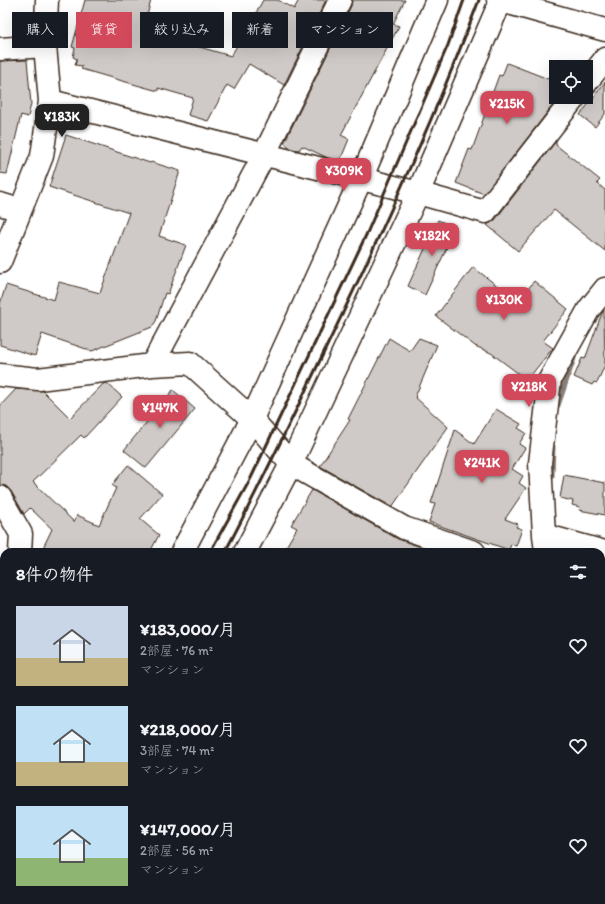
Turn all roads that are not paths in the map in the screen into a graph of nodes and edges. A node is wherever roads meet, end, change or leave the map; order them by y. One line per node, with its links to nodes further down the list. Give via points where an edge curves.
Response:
1 (47, 0): 5 (street)
2 (340, 0): 14 (street)
3 (437, 0): 15 (street)
4 (500, 0): 6 (street); 16 (street)
5 (46, 12)
6 (605, 30)
7 (15, 48): 9 (street)
8 (45, 48): 12 (street)
9 (0, 49)
10 (605, 59): 11 (street)
11 (593, 74)
12 (50, 101): 14 (street); 17 (street, via 42,156)
13 (570, 104): 16 (street, via 485,212)
14 (264, 155): 15 (street); 20 (street)
15 (361, 179): 16 (street); 22 (street)
16 (418, 193): 23 (street)
17 (10, 207): 18 (street)
18 (0, 262)
19 (605, 289): 25 (street, via 589,309 550,379 540,463)
20 (152, 365): 21 (street, via 38,379); 22 (street, via 190,363)
21 (0, 375)
22 (252, 419): 23 (street); 27 (street)
23 (291, 464): 28 (street); 29 (street, via 404,528)
24 (0, 498): 26 (street, via 21,534)
25 (551, 541): 30 (street)
26 (20, 548)
27 (184, 548)
28 (247, 548)
29 (462, 548)
30 (585, 548)

